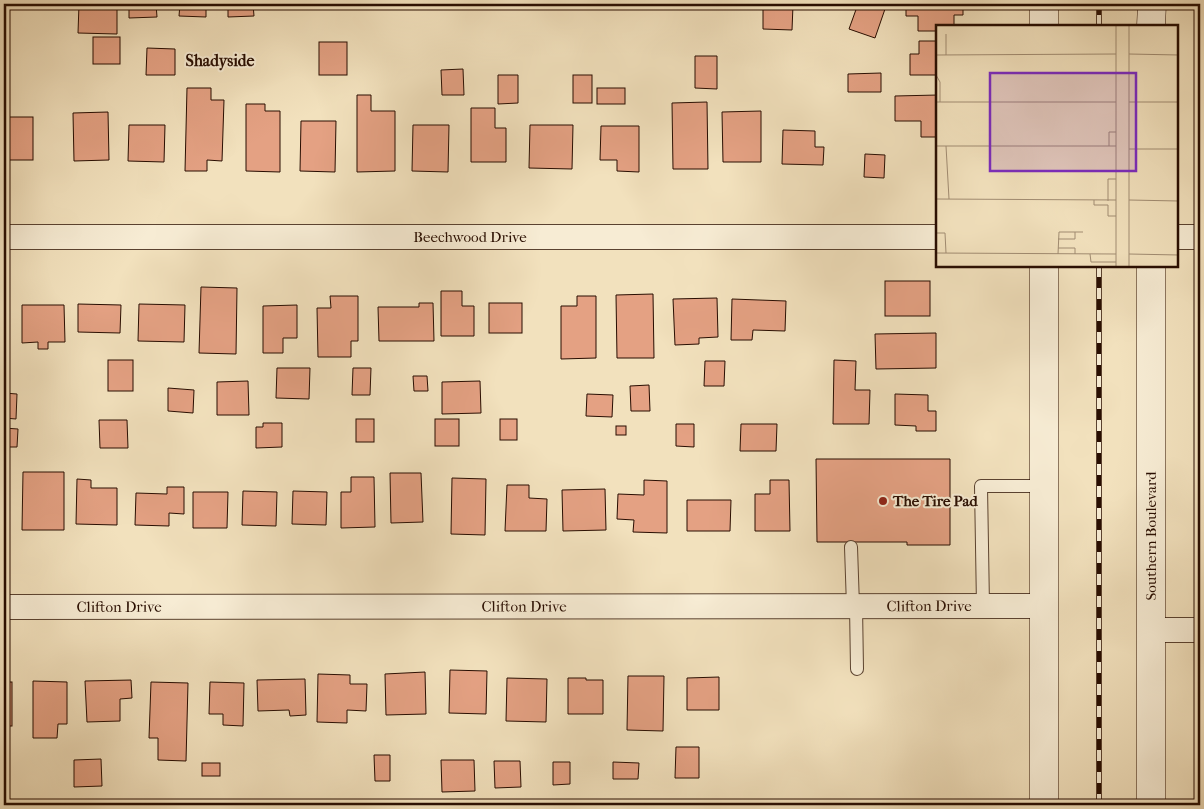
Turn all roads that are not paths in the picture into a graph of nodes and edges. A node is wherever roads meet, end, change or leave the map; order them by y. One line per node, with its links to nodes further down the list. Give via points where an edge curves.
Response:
1 (1044, 4): 3 (street)
2 (1152, 4): 4 (street)
3 (1044, 25)
4 (1152, 25)
5 (4, 236): 6 (street, Beechwood Drive)
6 (936, 236)
7 (1179, 237): 8 (street)
8 (1200, 237)
9 (1044, 268): 11 (street)
10 (1151, 268): 17 (street, Southern Boulevard)
11 (1044, 486): 14 (lane, via 981,486); 15 (street)
12 (851, 547): 13 (lane)
13 (854, 606): 14 (street, Clifton Drive); 16 (street, Clifton Drive); 19 (lane)
14 (983, 606): 15 (street, Clifton Drive)
15 (1044, 606): 20 (street)
16 (4, 607)
17 (1151, 630): 18 (street); 21 (street, Southern Boulevard)
18 (1200, 630)
19 (857, 669)
20 (1044, 805)
21 (1151, 805)

